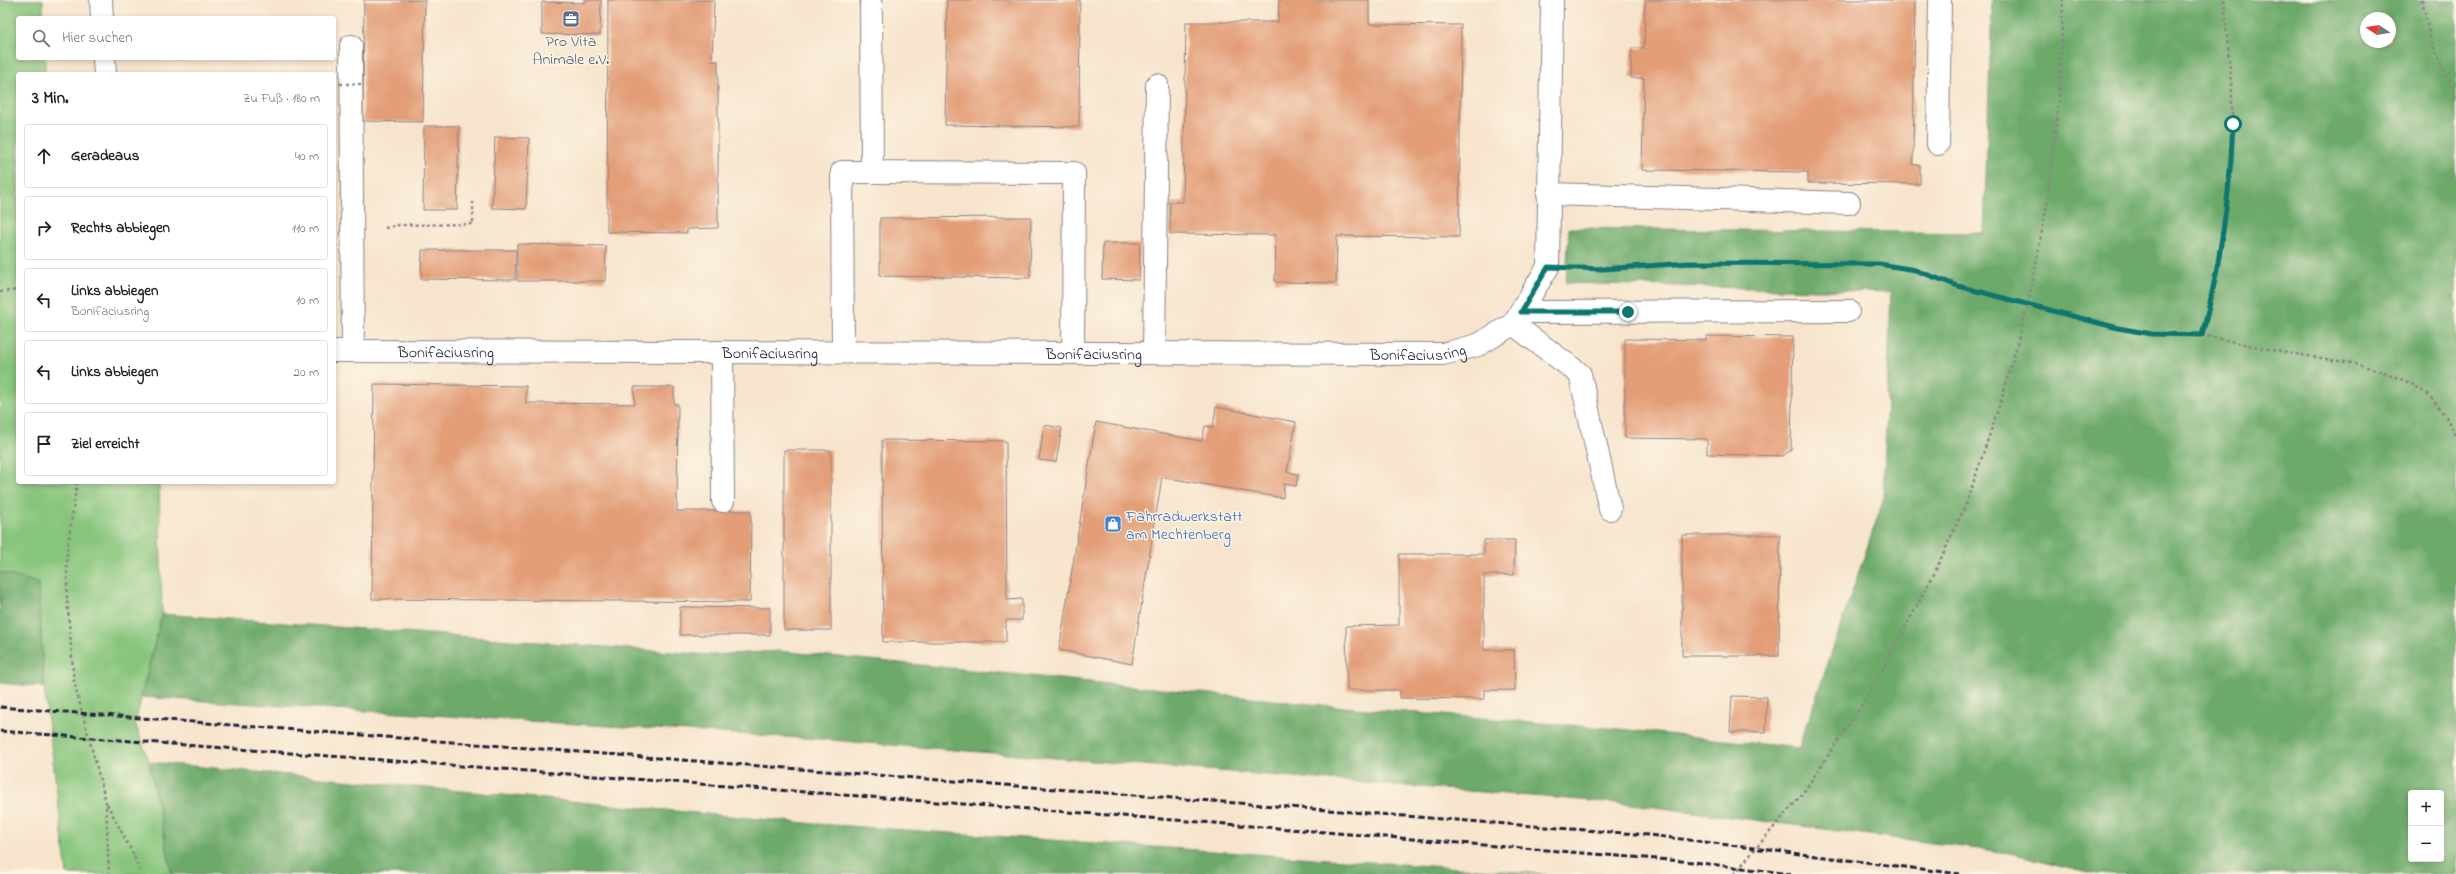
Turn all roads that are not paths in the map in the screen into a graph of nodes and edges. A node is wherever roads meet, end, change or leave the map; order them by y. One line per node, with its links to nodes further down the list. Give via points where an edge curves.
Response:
1 (101, 0): 5 (street)
2 (1552, 0): 12 (street)
3 (1940, 0): 10 (street)
4 (871, 4): 11 (street)
5 (102, 16)
6 (351, 46): 16 (street, via 352,235)
7 (104, 60): 8 (street)
8 (105, 72)
9 (1157, 85): 20 (street)
10 (1938, 144)
11 (872, 172): 18 (street, via 842,172); 19 (street, via 1074,172)
12 (1548, 194): 13 (street); 15 (street, Bonifaciusring, via 1548,267)
13 (1849, 203)
14 (1848, 312): 15 (street)
15 (1517, 318): 20 (street, Bonifaciusring, via 1478,345 1443,354); 22 (street, via 1580,374)
16 (343, 351): 17 (street, Bonifaciusring)
17 (722, 352): 18 (street, Bonifaciusring); 21 (street)
18 (843, 352): 19 (street, Bonifaciusring)
19 (1073, 353): 20 (street, Bonifaciusring)
20 (1154, 353)
21 (723, 501)
22 (1610, 509)

